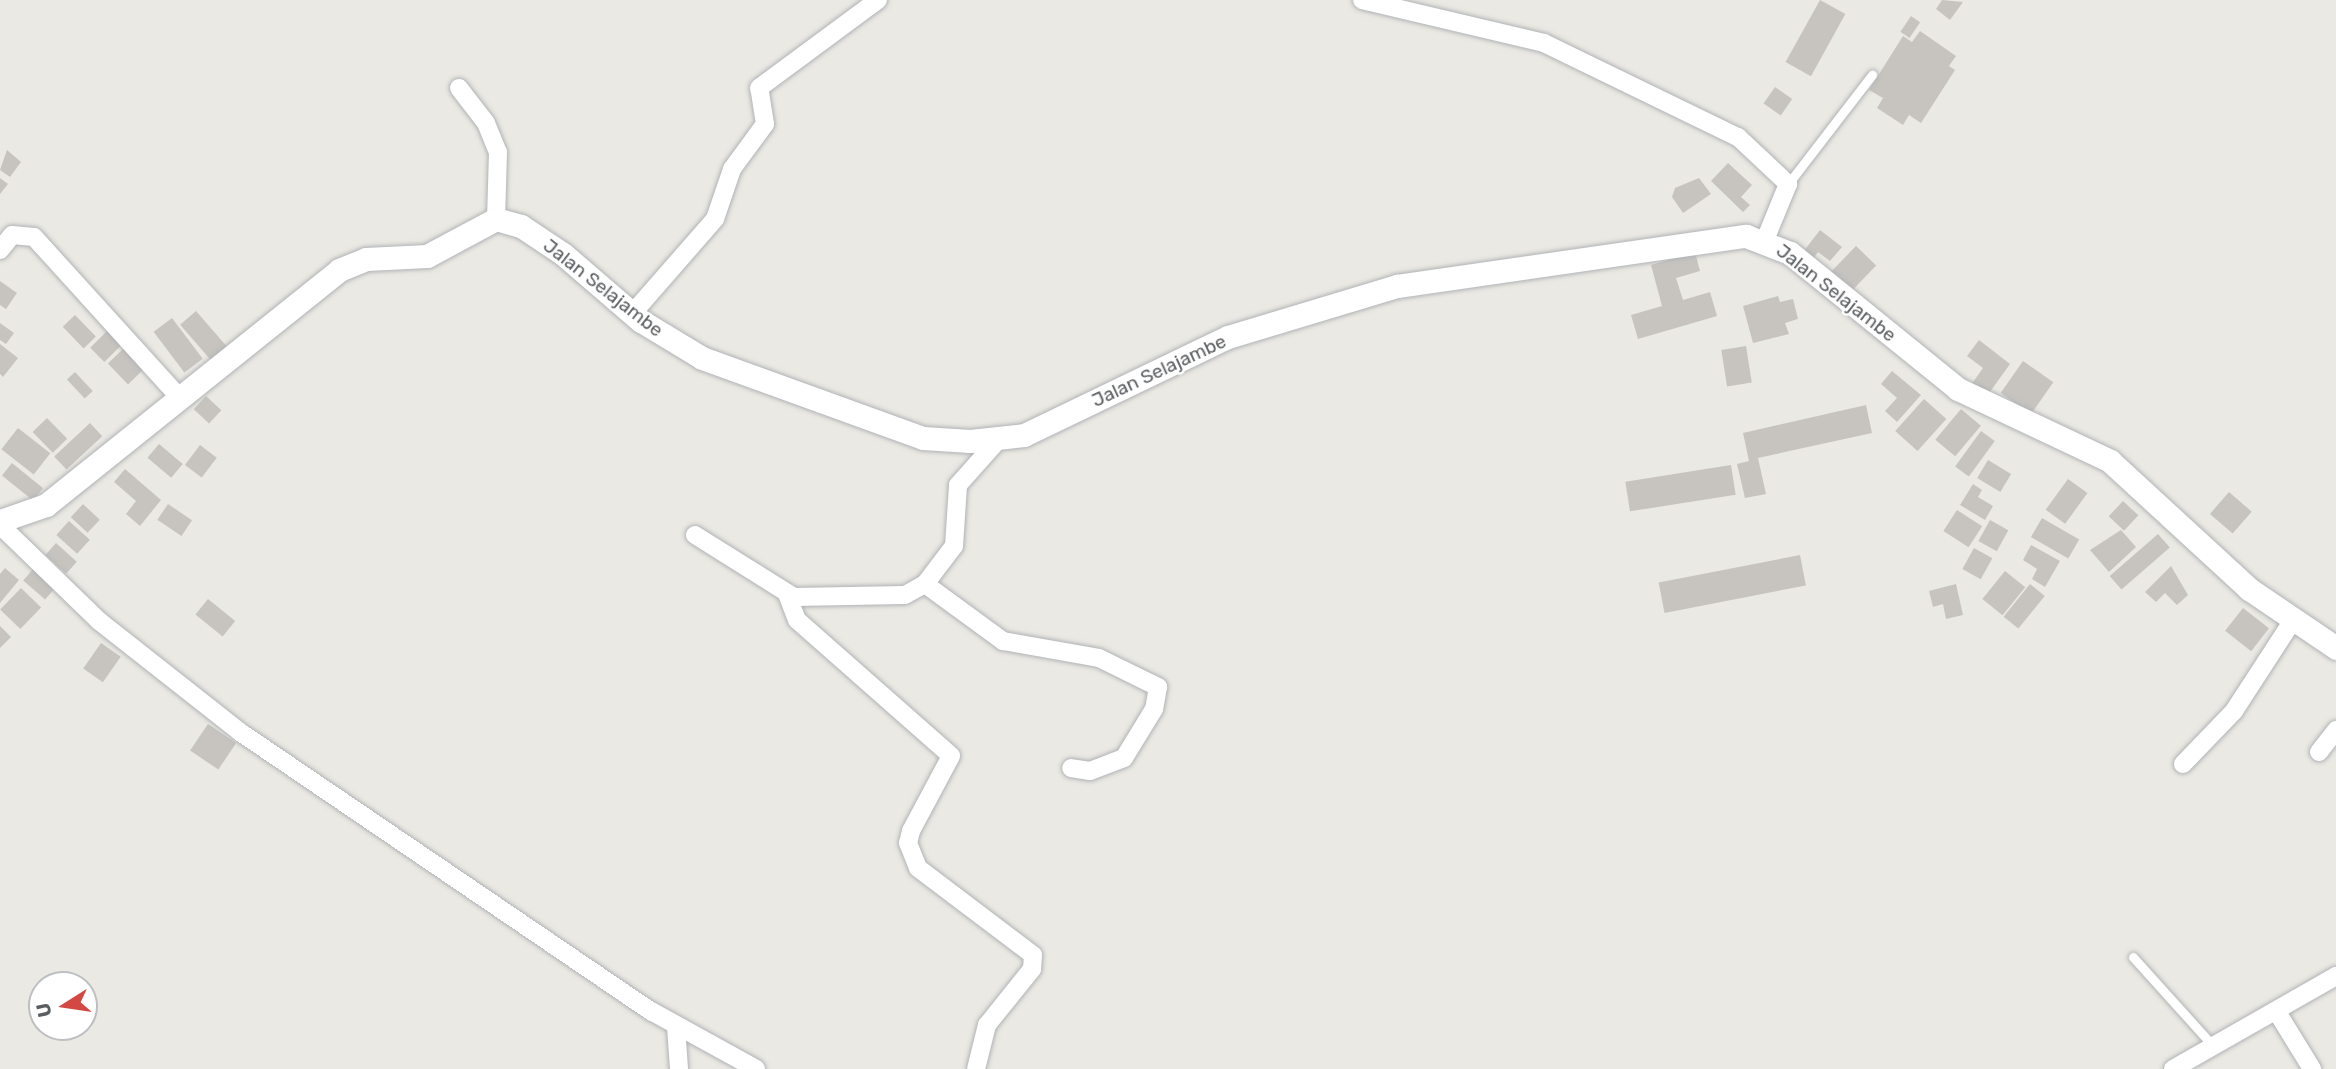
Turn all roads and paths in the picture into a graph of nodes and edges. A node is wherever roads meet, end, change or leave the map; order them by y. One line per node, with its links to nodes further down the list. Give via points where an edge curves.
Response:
1 (878, 0): 9 (street, via 759,88 765,124 732,169 715,219)
2 (1362, 0): 5 (street, via 1511,33 1590,61 1738,137)
3 (1872, 75): 5 (lane)
4 (459, 88): 6 (street, via 486,123 498,152)
5 (1788, 184): 7 (street)
6 (496, 219): 9 (street, Jalan Selajambe, via 521,226 563,254); 10 (street, via 426,256 347,265)
7 (1765, 240): 11 (street, Jalan Selajambe, via 1722,239 1384,290 1246,331 1050,425); 16 (street, Jalan Selajambe, via 1790,253 1958,389 2110,461 2231,574)
8 (0, 250): 10 (street, via 12,235 34,237)
9 (632, 314): 11 (street, Jalan Selajambe, via 714,364 905,432 934,440)
10 (178, 396): 12 (street, via 46,505)
11 (999, 439): 14 (street, via 958,485 960,535)
12 (0, 523): 25 (street, via 89,612 240,732)
13 (695, 535): 15 (street)
14 (925, 584): 15 (street, via 886,598); 21 (street, via 1003,640 1099,658 1158,687 1154,709 1124,758 1090,771)
15 (787, 594): 29 (street, via 797,620 951,756 911,831 908,844 918,868 1033,955 1032,969 990,1019)
16 (2293, 620): 17 (street, Jalan Selajambe); 20 (street, via 2234,711)
17 (2336, 648)
18 (2336, 730): 19 (street)
19 (2319, 752)
20 (2183, 764)
21 (1072, 768)
22 (2133, 957): 26 (lane)
23 (2336, 976): 24 (street)
24 (2277, 1012): 26 (street); 31 (street)
25 (676, 1026): 27 (street); 28 (street)
26 (2214, 1047): 30 (street)
27 (679, 1069)
28 (756, 1069)
29 (976, 1069)
30 (2173, 1069)
31 (2312, 1069)

